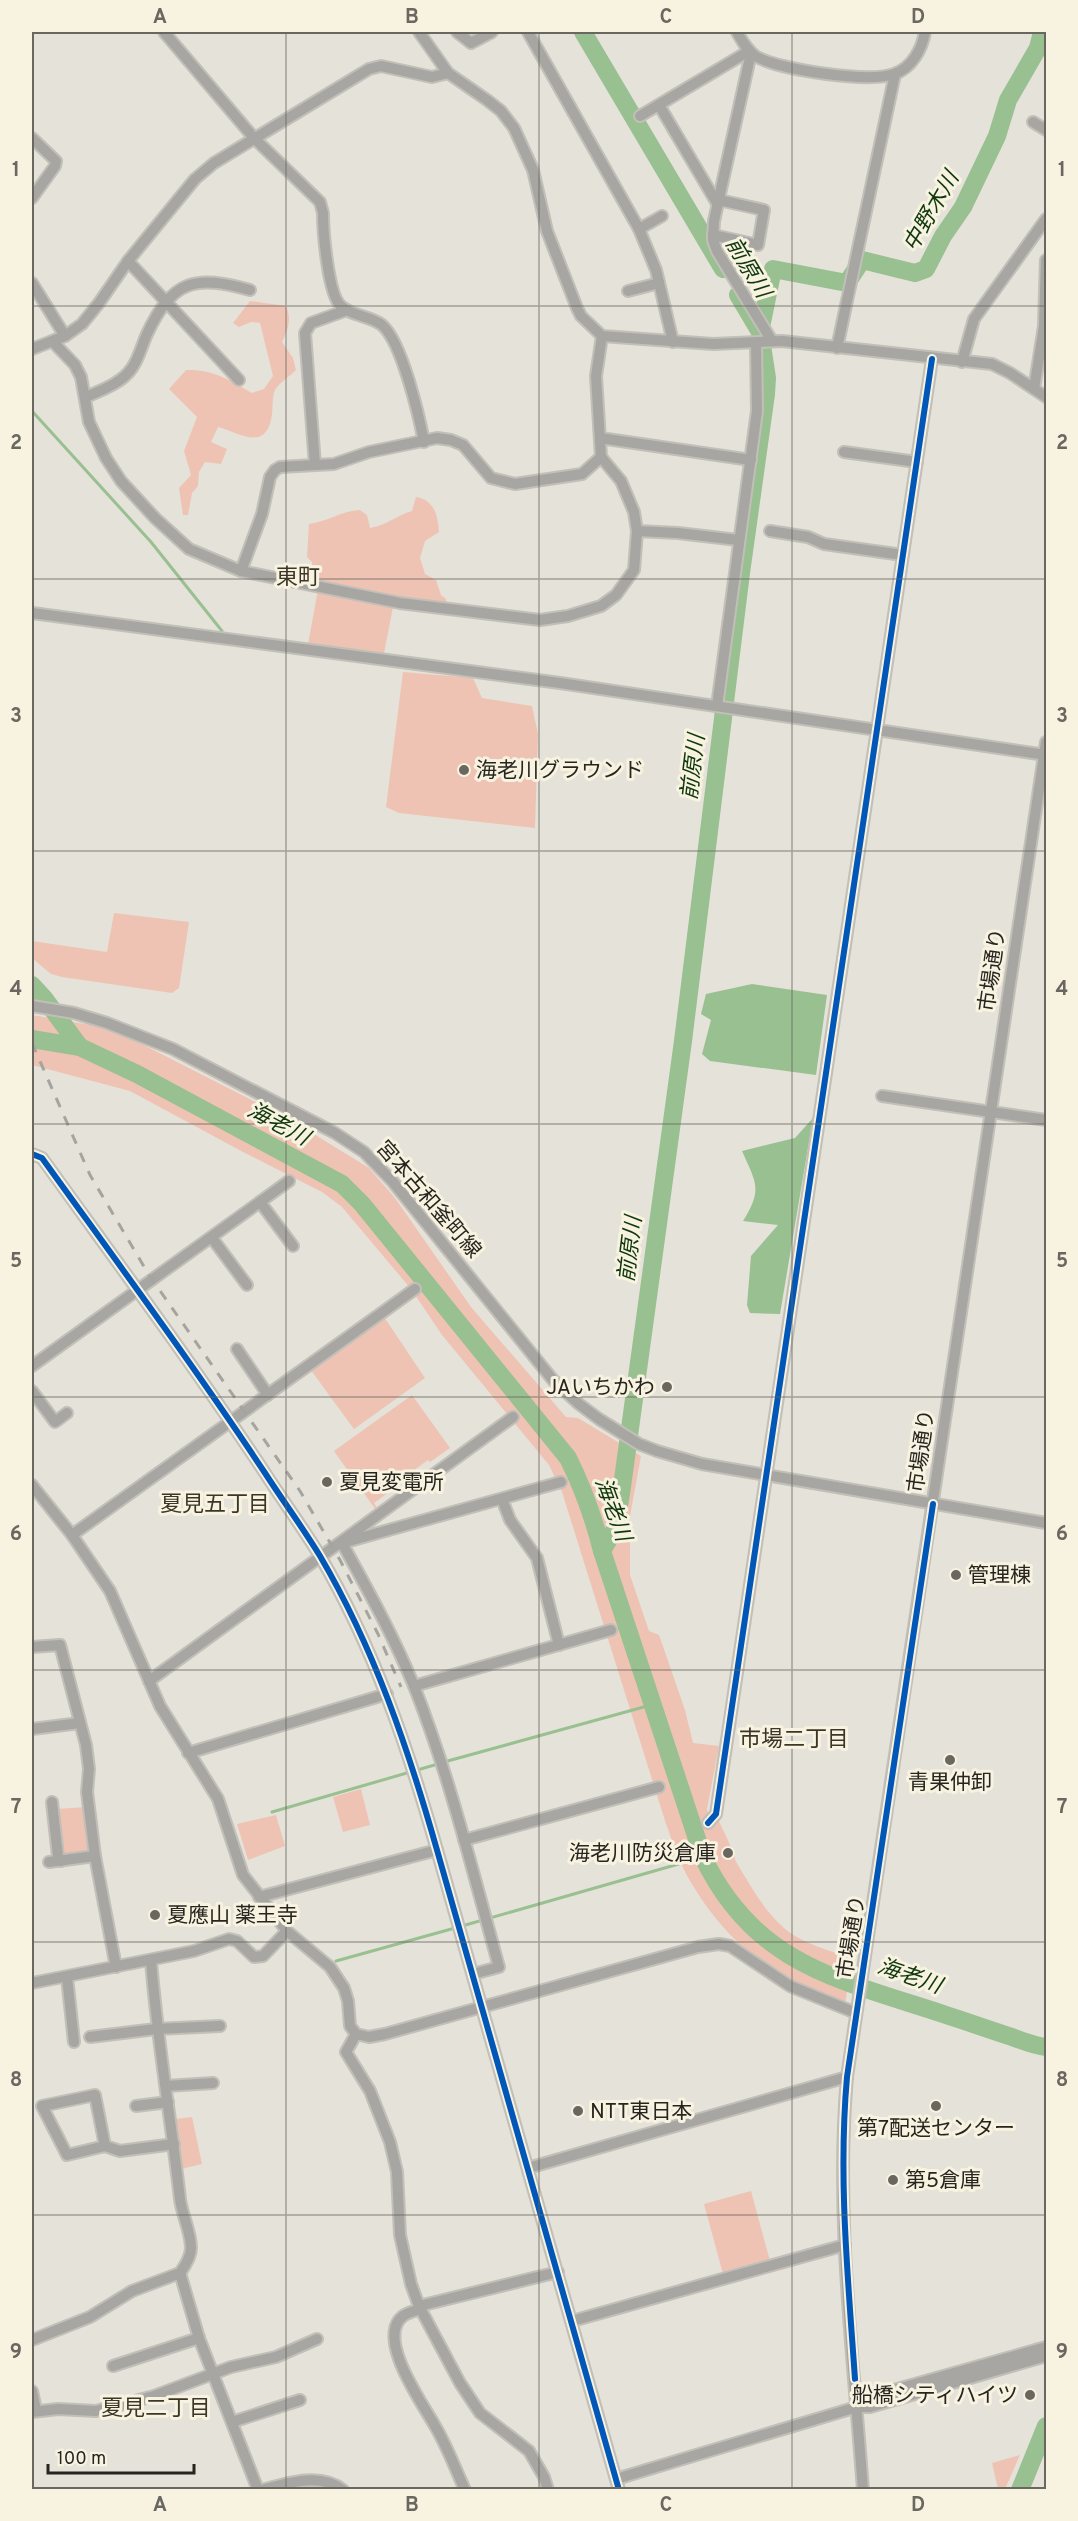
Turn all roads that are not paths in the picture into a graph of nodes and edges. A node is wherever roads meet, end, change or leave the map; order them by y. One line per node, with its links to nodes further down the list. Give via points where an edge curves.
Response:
1 (164, 32): 16 (street)
2 (419, 32): 9 (street)
3 (458, 32): 4 (street, via 471,43)
4 (490, 32)
5 (528, 32): 22 (street)
6 (739, 32): 8 (street)
7 (925, 32): 10 (street, via 917,57)
8 (750, 52): 10 (street, via 778,66 814,72 869,77); 11 (street); 18 (street)
9 (448, 73): 16 (street, via 432,77 381,66 369,69); 33 (street, via 488,100 514,128 533,170 547,231 577,308)
10 (895, 74): 37 (street)
11 (659, 105): 12 (street); 18 (street)
12 (640, 116)
13 (1033, 122): 14 (street)
14 (1047, 129)
15 (32, 138): 17 (street, via 56,161)
16 (254, 138): 25 (street, via 195,179); 31 (street, via 320,202 332,294)
17 (32, 198)
18 (719, 202): 23 (street); 23 (street, via 764,210 758,245)
19 (662, 216): 22 (street)
20 (1046, 219): 21 (street); 40 (street, via 974,319)
21 (1047, 226)
22 (639, 229): 27 (street)
23 (713, 235): 36 (street, via 717,251)
24 (1047, 260): 42 (street, via 1044,327)
25 (129, 261): 30 (street); 32 (street, via 92,313)
26 (32, 283): 32 (street)
27 (659, 283): 29 (street); 35 (street)
28 (250, 290): 30 (street, via 217,281 185,285)
29 (628, 291)
30 (166, 302): 41 (street); 43 (street, via 132,368 117,382)
31 (347, 310): 46 (street, via 382,325 394,341 420,416); 51 (street, via 311,322 305,333)
32 (65, 336): 34 (street)
33 (602, 336): 35 (street); 45 (street, via 596,376)
34 (53, 342): 38 (street); 43 (street, via 75,365)
35 (673, 342): 36 (street)
36 (764, 342): 37 (street); 49 (street)
37 (837, 348): 39 (street)
38 (32, 349)
39 (932, 359): 40 (street); 50 (street)
40 (962, 362): 42 (street, via 992,364)
41 (239, 380)
42 (1034, 389): 44 (street)
43 (86, 397): 56 (street, via 89,422 122,481 189,549)
44 (1047, 397)
45 (600, 438): 48 (street); 49 (street)
46 (424, 442): 48 (street, via 437,438 463,445 491,478 515,484 582,474); 51 (street)
47 (844, 452): 50 (street)
48 (601, 457): 52 (street, via 621,481)
49 (751, 460): 54 (street)
50 (917, 462): 55 (street)
51 (315, 465): 56 (street, via 280,467 270,477 262,514)
52 (637, 531): 54 (street); 56 (street, via 634,570 616,595 601,606 540,620 399,603)
53 (770, 531): 55 (street, via 808,537 824,544)
54 (738, 540): 58 (street)
55 (903, 555): 59 (street)
56 (241, 572)
57 (32, 613): 58 (street)
58 (718, 706): 59 (street)
59 (878, 731): 61 (street); 82 (street)
60 (1047, 742): 61 (street, 市場通り)
61 (1046, 755): 64 (street, 市場通り)
62 (37, 1007): 82 (street, 宮本古和釜町線, via 117,1027 173,1048 335,1133 364,1152 393,1182 553,1380 586,1409 624,1435 657,1451)
63 (882, 1095): 64 (street)
64 (991, 1113): 65 (street); 86 (street, 市場通り)
65 (1047, 1120)
66 (37, 1156): 67 (street); 74 (street)
67 (32, 1166)
68 (289, 1182): 69 (street)
69 (260, 1202): 70 (street); 71 (street)
70 (212, 1238): 72 (street); 74 (street)
71 (293, 1246)
72 (247, 1285)
73 (414, 1289): 78 (street)
74 (138, 1291): 76 (street); 81 (street)
75 (237, 1349): 78 (street)
76 (32, 1366)
77 (32, 1391): 79 (street, via 55,1422)
78 (268, 1395): 81 (street)
79 (67, 1413)
80 (513, 1417): 89 (street)
81 (231, 1422): 88 (street); 90 (street)
82 (768, 1476): 86 (street); 102 (street, via 716,1815)
83 (561, 1482): 85 (street)
84 (32, 1485): 88 (street)
85 (502, 1499): 89 (street); 92 (street, via 510,1520 537,1558)
86 (933, 1504): 87 (street); 116 (street, 市場通り)
87 (1047, 1523)
88 (72, 1535): 94 (street, via 110,1591)
89 (342, 1543): 90 (street); 95 (street)
90 (320, 1557): 94 (street); 96 (street)
91 (611, 1630): 92 (street)
92 (559, 1645): 95 (street)
93 (32, 1647): 97 (street, via 60,1645)
94 (149, 1681): 99 (street)
95 (414, 1686): 103 (street)
96 (387, 1694): 99 (street); 104 (street)
97 (80, 1723): 98 (street); 105 (street, via 89,1769 87,1791)
98 (32, 1730)
99 (188, 1753): 108 (street, via 218,1799 243,1875)
100 (659, 1787): 103 (street)
101 (52, 1802): 106 (street)
102 (708, 1822)
103 (464, 1840): 112 (street, via 499,1967)
104 (437, 1850): 108 (street); 112 (street)
105 (95, 1857): 106 (street); 111 (street)
106 (61, 1861): 107 (street)
107 (49, 1862)
108 (260, 1898): 109 (street)
109 (287, 1930): 110 (street, via 258,1958 229,1939); 119 (street, via 330,1967 344,1988 350,2026)
110 (151, 1960): 111 (street); 118 (street)
111 (116, 1967): 113 (street)
112 (473, 1974): 115 (street)
113 (67, 1977): 114 (street); 121 (street)
114 (32, 1983)
115 (483, 2007): 116 (street, via 719,1944 730,1946 790,1986); 119 (street, via 376,2036); 129 (street)
116 (856, 2013): 122 (street, 市場通り)
117 (220, 2026): 118 (street)
118 (156, 2029): 120 (street); 124 (street)
119 (356, 2034): 133 (street, via 346,2052 370,2091 390,2142 398,2172 400,2235)
120 (90, 2037)
121 (74, 2042)
122 (847, 2077): 129 (street); 130 (street, 市場通り, via 842,2152)
123 (213, 2083): 124 (street)
124 (166, 2086): 125 (street)
125 (168, 2102): 126 (street); 127 (street)
126 (136, 2106)
127 (174, 2144): 128 (street, via 120,2151); 132 (street, via 181,2210 191,2247)
128 (105, 2146): 128 (street, via 67,2155 42,2106 95,2095)
129 (528, 2168): 131 (street)
130 (845, 2245): 134 (street); 144 (street, 市場通り)
131 (558, 2272): 133 (street); 134 (street)
132 (180, 2273): 135 (street, via 132,2291 90,2317); 136 (street)
133 (420, 2307): 150 (street, via 398,2321 397,2356); 151 (street, via 480,2413 529,2451)
134 (572, 2321): 147 (street)
135 (33, 2337)
136 (199, 2338): 140 (street); 141 (street)
137 (317, 2339): 141 (street, via 276,2357)
138 (1047, 2347): 144 (street, via 868,2397)
139 (1047, 2356): 144 (street, via 870,2407)
140 (113, 2366)
141 (213, 2372): 145 (street, via 154,2396 96,2411); 146 (street)
142 (32, 2391): 145 (street)
143 (300, 2400): 146 (street)
144 (857, 2407): 147 (street); 152 (street, 市場通り)
145 (34, 2411)
146 (232, 2422): 148 (street)
147 (617, 2484)
148 (260, 2490): 149 (street, via 317,2480)
149 (343, 2490)
150 (465, 2490)
151 (548, 2490)
152 (863, 2490)

